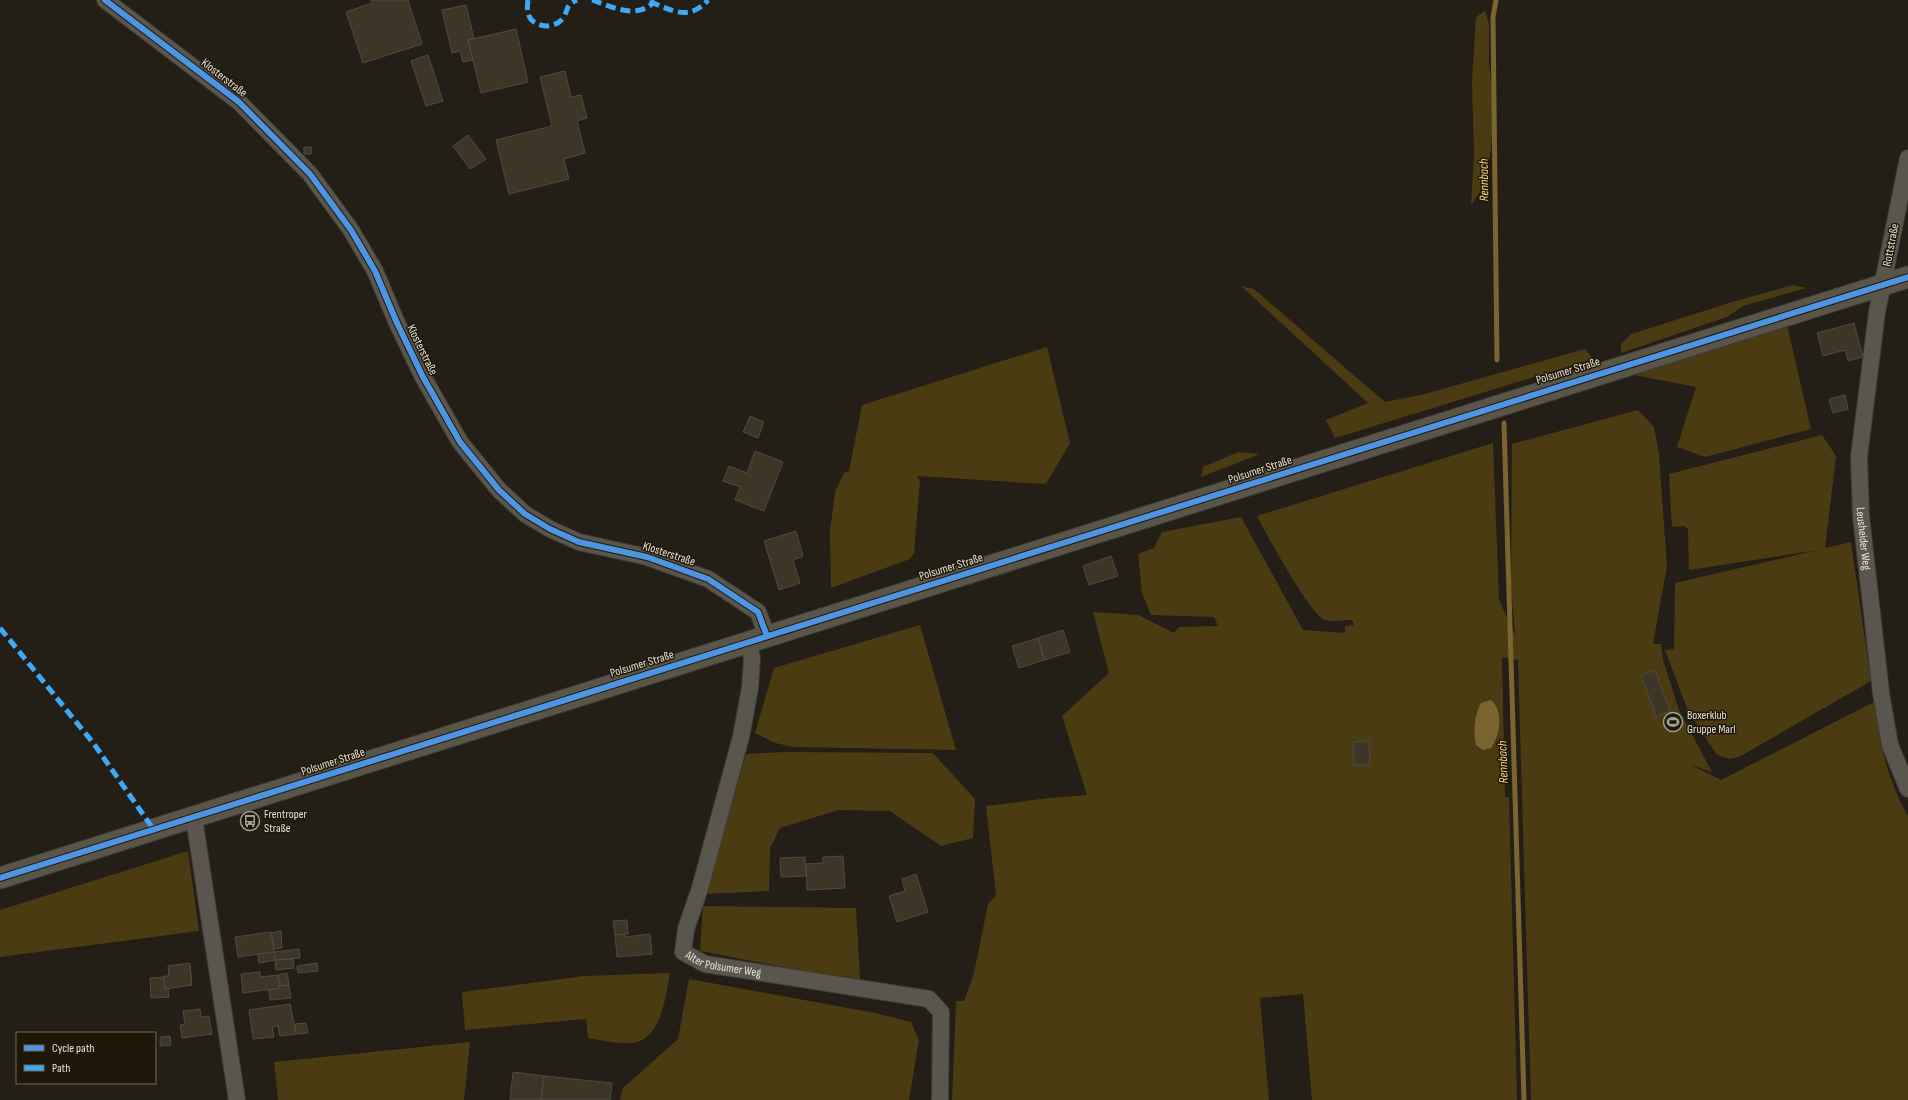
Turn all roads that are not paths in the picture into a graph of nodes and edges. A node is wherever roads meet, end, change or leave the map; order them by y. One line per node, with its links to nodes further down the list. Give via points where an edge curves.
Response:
1 (104, 0): 5 (street, Klosterstraße, via 239,102 310,174 351,230 375,271 423,377 460,442 524,514 579,542 647,557 708,579 758,612)
2 (1908, 158): 4 (street, Rottstraße)
3 (1908, 277): 4 (main road, Polsumer Straße)
4 (1883, 284): 5 (main road, Polsumer Straße); 6 (street, Leusheider Weg, via 1877,312 1859,457 1861,516 1887,729 1895,760)
5 (758, 639): 7 (main road, Polsumer Straße); 10 (street, Alter Polsumer Weg, via 752,659 750,688 741,737 686,929 683,952 705,964 929,999 941,1012)
6 (1908, 789)
7 (194, 818): 8 (main road, Polsumer Straße); 9 (street)
8 (0, 878)
9 (237, 1100)
10 (940, 1100)

